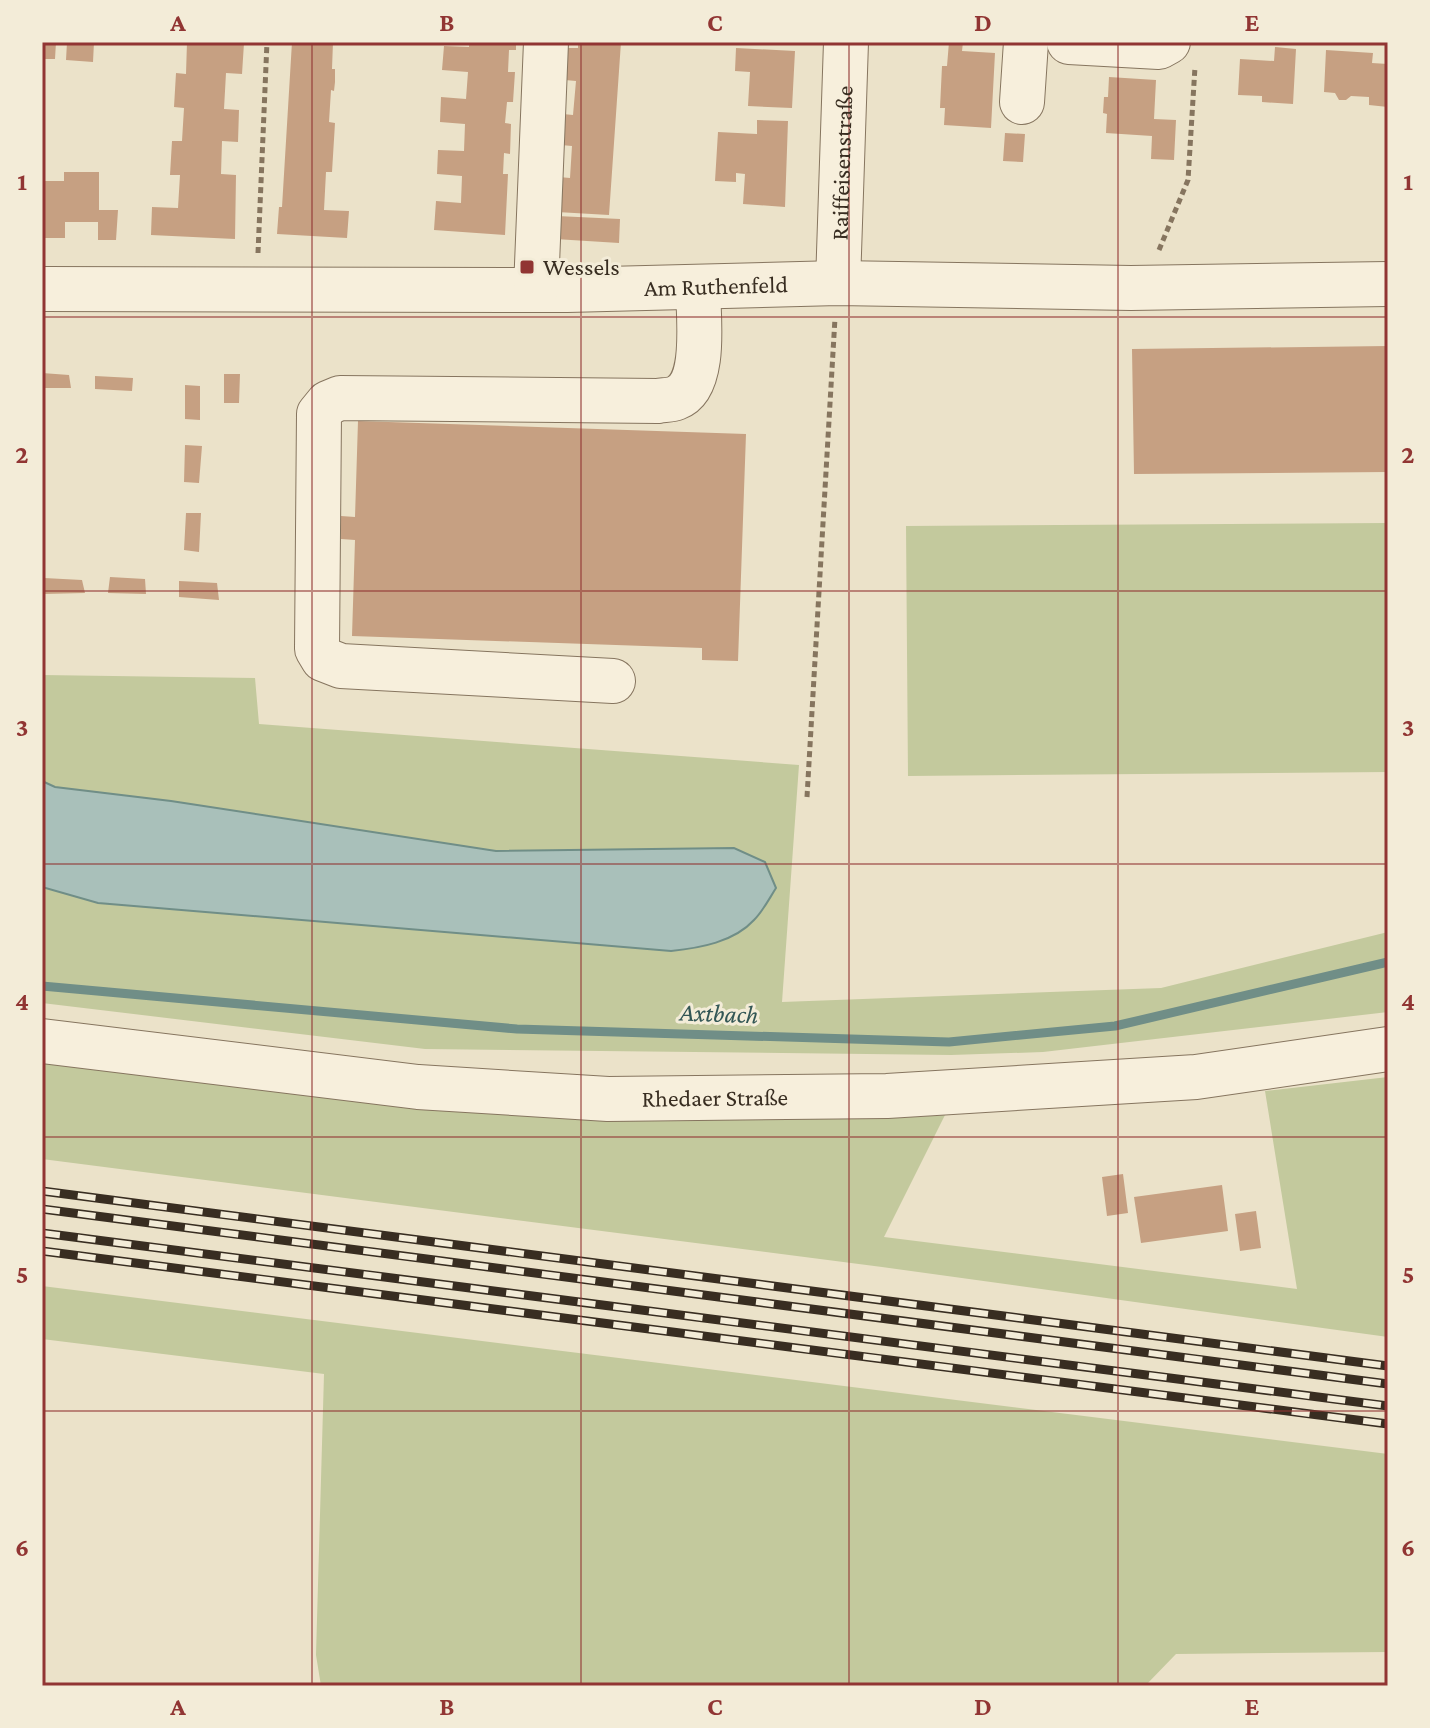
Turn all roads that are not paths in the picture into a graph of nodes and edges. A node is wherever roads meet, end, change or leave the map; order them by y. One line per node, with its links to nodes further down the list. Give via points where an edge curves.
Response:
1 (546, 42): 11 (street)
2 (846, 42): 7 (street, Raiffeisenstraße)
3 (1026, 42): 6 (street)
4 (1069, 42): 5 (street)
5 (1182, 51)
6 (1022, 102)
7 (838, 283): 8 (street, Am Ruthenfeld, via 1151,288); 9 (street, Am Ruthenfeld)
8 (1388, 284)
9 (698, 287): 11 (street, Am Ruthenfeld); 12 (street, via 699,353 693,384 678,398 340,398 319,414 317,649 323,659 341,666)
10 (42, 289): 11 (street, Am Ruthenfeld)
11 (536, 289)
12 (613, 681)
13 (42, 1041): 14 (street, Rhedaer Straße, via 418,1087 608,1099 887,1096 1119,1082 1196,1077)
14 (1388, 1049)

